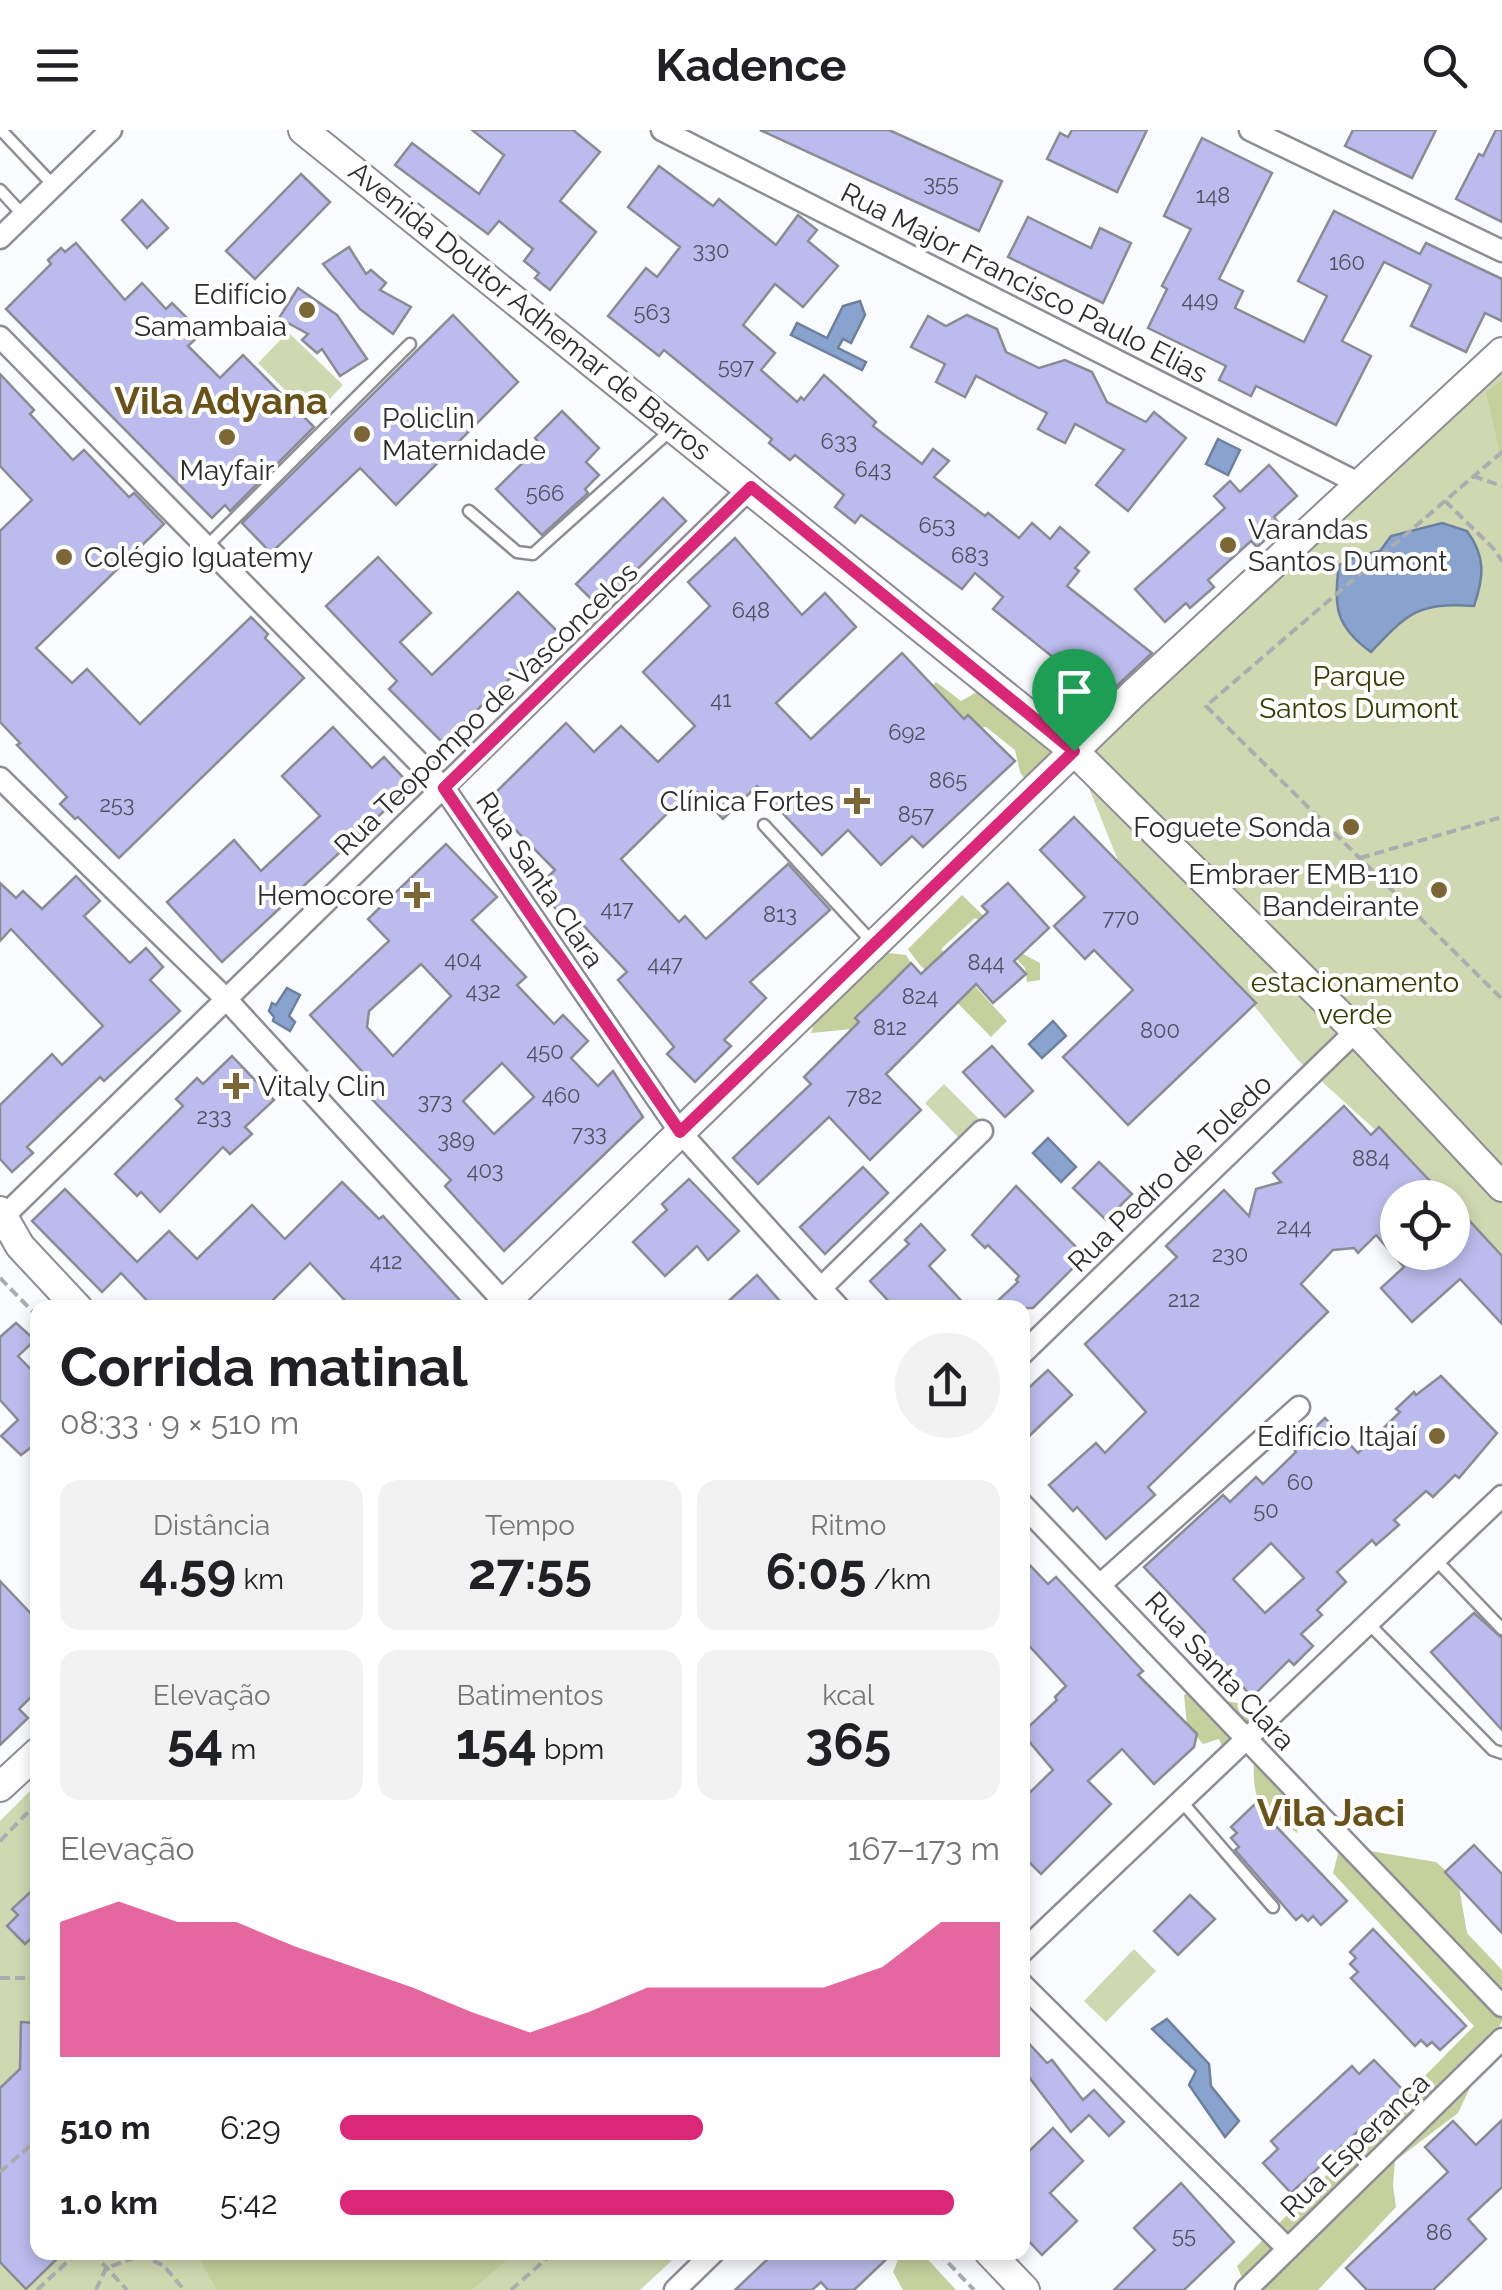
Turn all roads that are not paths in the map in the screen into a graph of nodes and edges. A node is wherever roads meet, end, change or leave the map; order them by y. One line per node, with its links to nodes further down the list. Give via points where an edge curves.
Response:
1 (0, 130): 6 (lane)
2 (112, 130): 6 (street)
3 (303, 130): 14 (main road, Avenida Doutor Adhemar de Barros)
4 (662, 130): 15 (street, Rua Major Francisco Paulo Elias)
5 (1250, 130): 10 (street)
6 (54, 186): 8 (street)
7 (0, 190): 8 (lane)
8 (23, 216): 9 (street)
9 (0, 238)
10 (1502, 250)
11 (0, 337): 18 (street, Rua Santa Clara)
12 (410, 344): 18 (lane)
13 (1502, 352): 15 (main road)
14 (675, 427): 16 (main road, Avenida Doutor Adhemar de Barros); 17 (lane, via 534,554 517,552)
15 (1362, 485): 19 (main road)
16 (751, 487): 19 (main road, Avenida Doutor Adhemar de Barros); 21 (street, Rua Teopompo de Vasconcelos)
17 (469, 510)
18 (206, 546): 21 (street, Rua Santa Clara)
19 (1074, 751): 23 (main road); 25 (main road, Avenida Doutor Adhemar de Barros)
20 (0, 778): 24 (street)
21 (444, 788): 24 (street, Rua Teopompo de Vasconcelos); 27 (street, Rua Santa Clara)
22 (764, 824): 23 (lane)
23 (874, 944): 27 (main road)
24 (227, 1000): 29 (street, Rua Teopompo de Vasconcelos); 32 (street)
25 (1356, 1031): 28 (main road, Avenida Doutor Adhemar de Barros); 35 (street, Rua Pedro de Toledo)
26 (982, 1131): 30 (street)
27 (680, 1132): 30 (street, Rua Santa Clara); 33 (main road)
28 (1502, 1188)
29 (5, 1226): 31 (main road)
30 (820, 1288): 34 (street, Rua Santa Clara)
31 (71, 1300)
32 (497, 1300)
33 (506, 1300)
34 (831, 1300)
35 (1030, 1346)
36 (1299, 1407): 40 (street)
37 (1502, 1496): 39 (street)
38 (1030, 1512): 40 (street, Rua Santa Clara)
39 (1436, 1560): 41 (street); 42 (lane)
40 (1101, 1584): 43 (street, Rua Santa Clara)
41 (1369, 1624): 43 (street); 44 (lane)
42 (1502, 1629)
43 (1247, 1740): 47 (street); 51 (street, Rua Santa Clara)
44 (1502, 1753)
45 (30, 1759): 46 (main road)
46 (0, 1787)
47 (1182, 1802): 48 (lane); 49 (street)
48 (1273, 1907)
49 (1030, 1944)
50 (1030, 1992): 53 (street)
51 (1502, 2006)
52 (1502, 2040): 53 (street, Rua Esperança)
53 (1288, 2249): 60 (street, Rua Esperança)
54 (706, 2260): 57 (street)
55 (975, 2260): 58 (main road)
56 (997, 2260): 59 (main road)
57 (675, 2290)
58 (1003, 2290)
59 (1025, 2290)
60 (1246, 2290)

